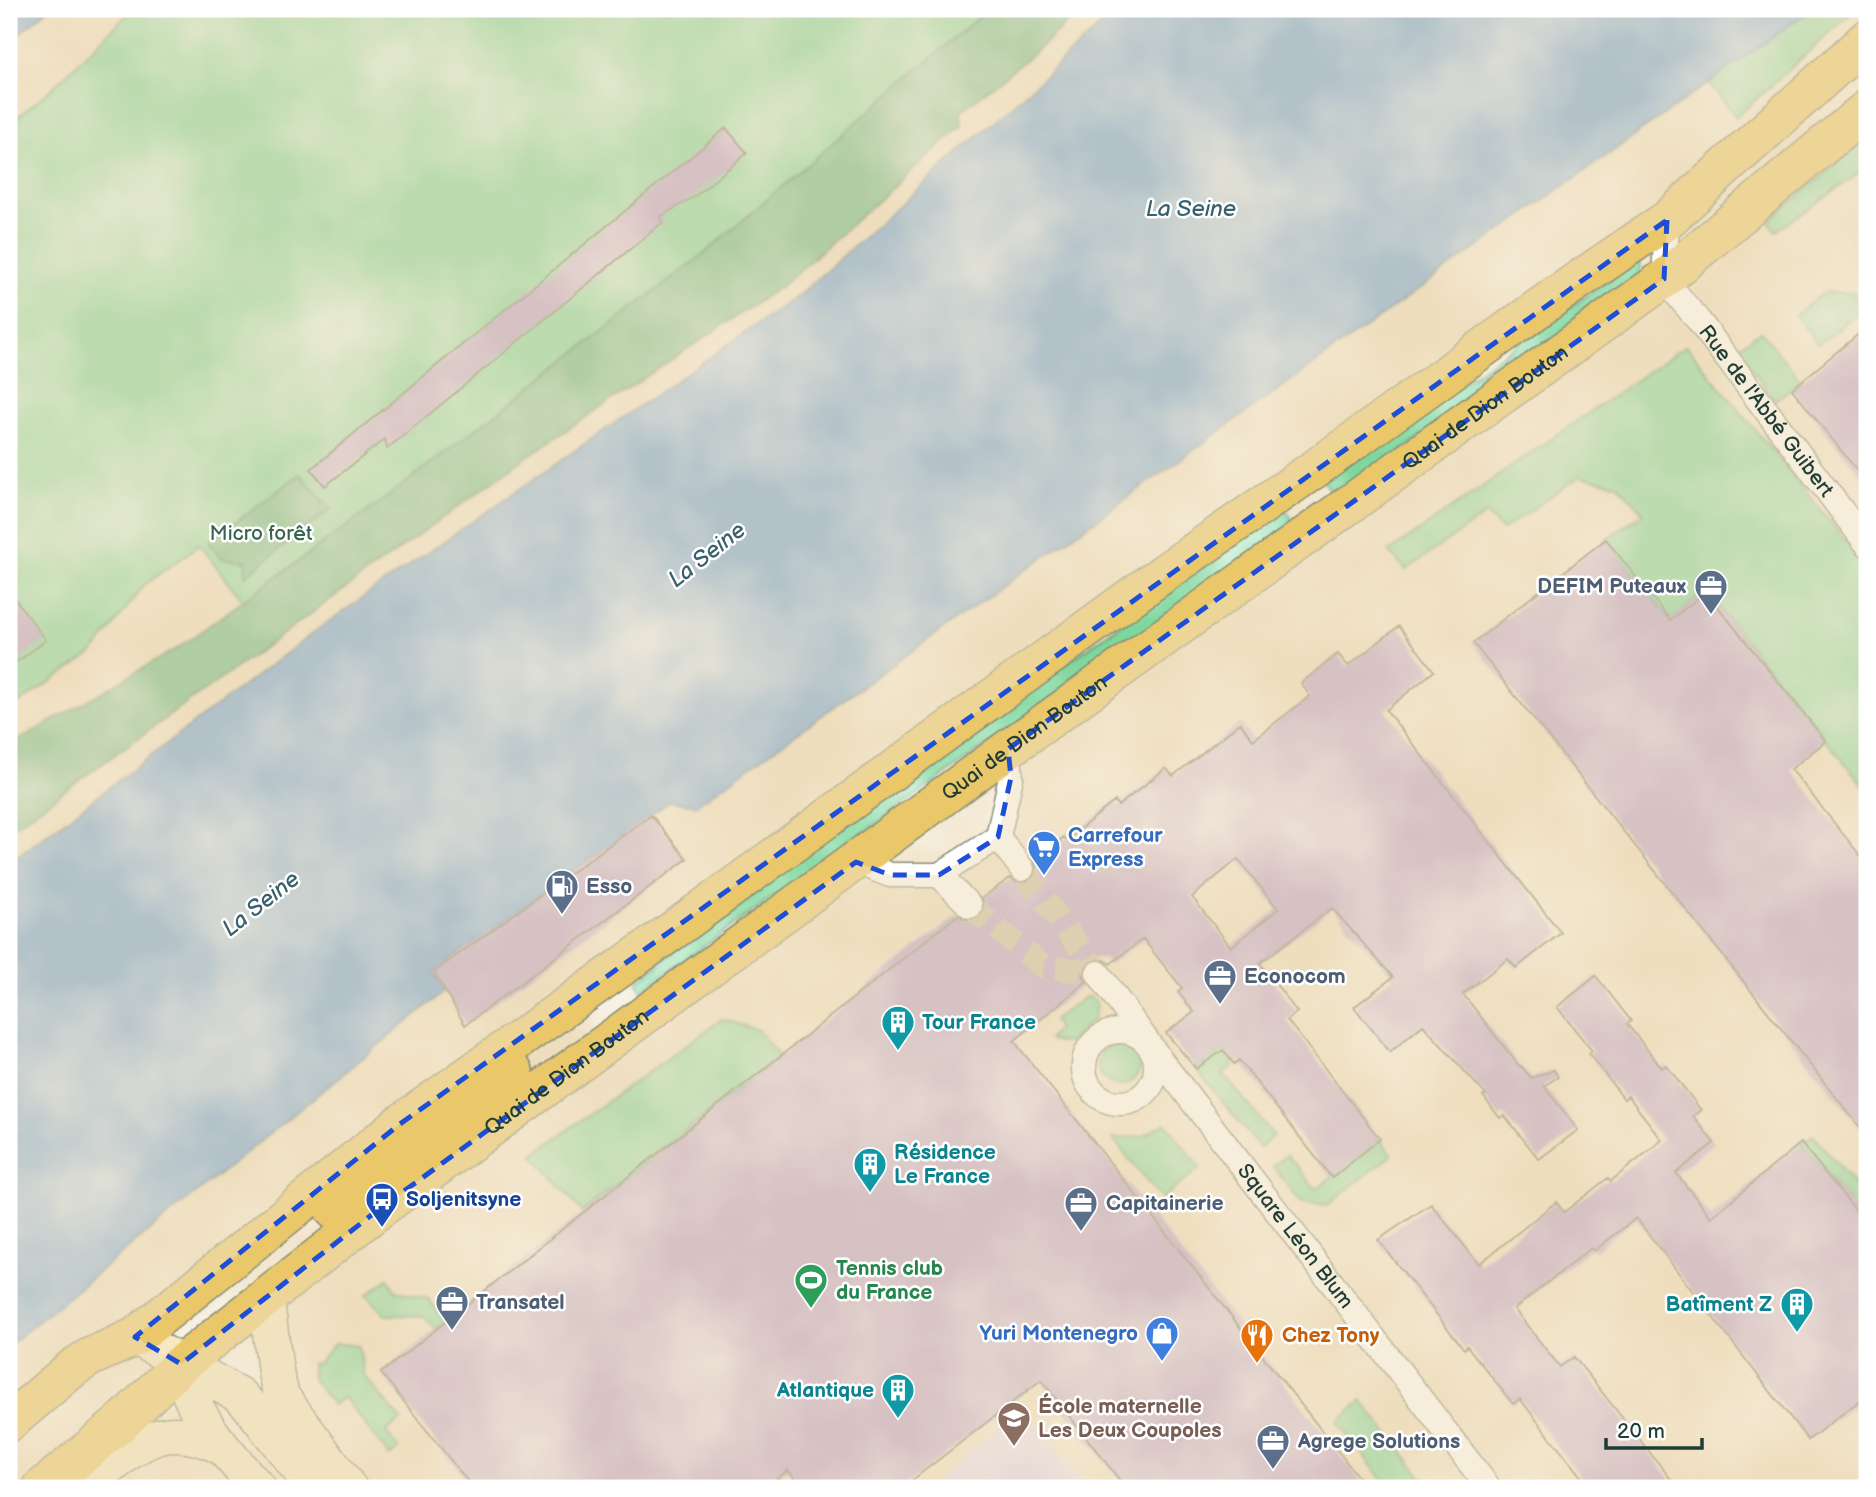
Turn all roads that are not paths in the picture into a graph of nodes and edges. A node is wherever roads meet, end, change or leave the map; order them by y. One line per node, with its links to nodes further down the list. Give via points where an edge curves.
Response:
1 (1867, 39): 3 (main road, Quai de Dion Bouton)
2 (1867, 109): 4 (main road, Quai de Dion Bouton)
3 (1667, 219): 4 (street); 12 (main road, Quai de Dion Bouton, via 1164,573)
4 (1664, 279): 5 (street, Rue de l'Abbé Guibert); 6 (main road, Quai de Dion Bouton)
5 (1867, 544)
6 (1008, 750): 7 (street, via 1010,777); 8 (main road, Quai de Dion Bouton)
7 (998, 836): 9 (street); 10 (street)
8 (856, 862): 10 (street, via 890,875); 14 (main road, Quai de Dion Bouton, via 378,1210)
9 (1022, 869)
10 (939, 875): 11 (street)
11 (970, 906)
12 (678, 927): 15 (main road, Quai de Dion Bouton, via 400,1124); 16 (main road, Quai de Dion Bouton, via 597,1009 196,1316 182,1336)
13 (1098, 973): 24 (street, Square Léon Blum)
14 (266, 1298): 16 (main road, Quai de Dion Bouton); 23 (main road, via 282,1397)
15 (135, 1338): 16 (main road); 17 (main road, Quai de Dion Bouton, via 73,1368)
16 (181, 1364): 18 (main road, via 194,1406); 19 (main road, Quai de Dion Bouton, via 123,1422); 22 (main road, via 239,1395)
17 (9, 1422)
18 (222, 1447): 20 (main road, via 187,1435 154,1436); 21 (main road)
19 (42, 1488)
20 (86, 1488)
21 (258, 1488)
22 (314, 1488)
23 (349, 1488)
24 (1489, 1488)

